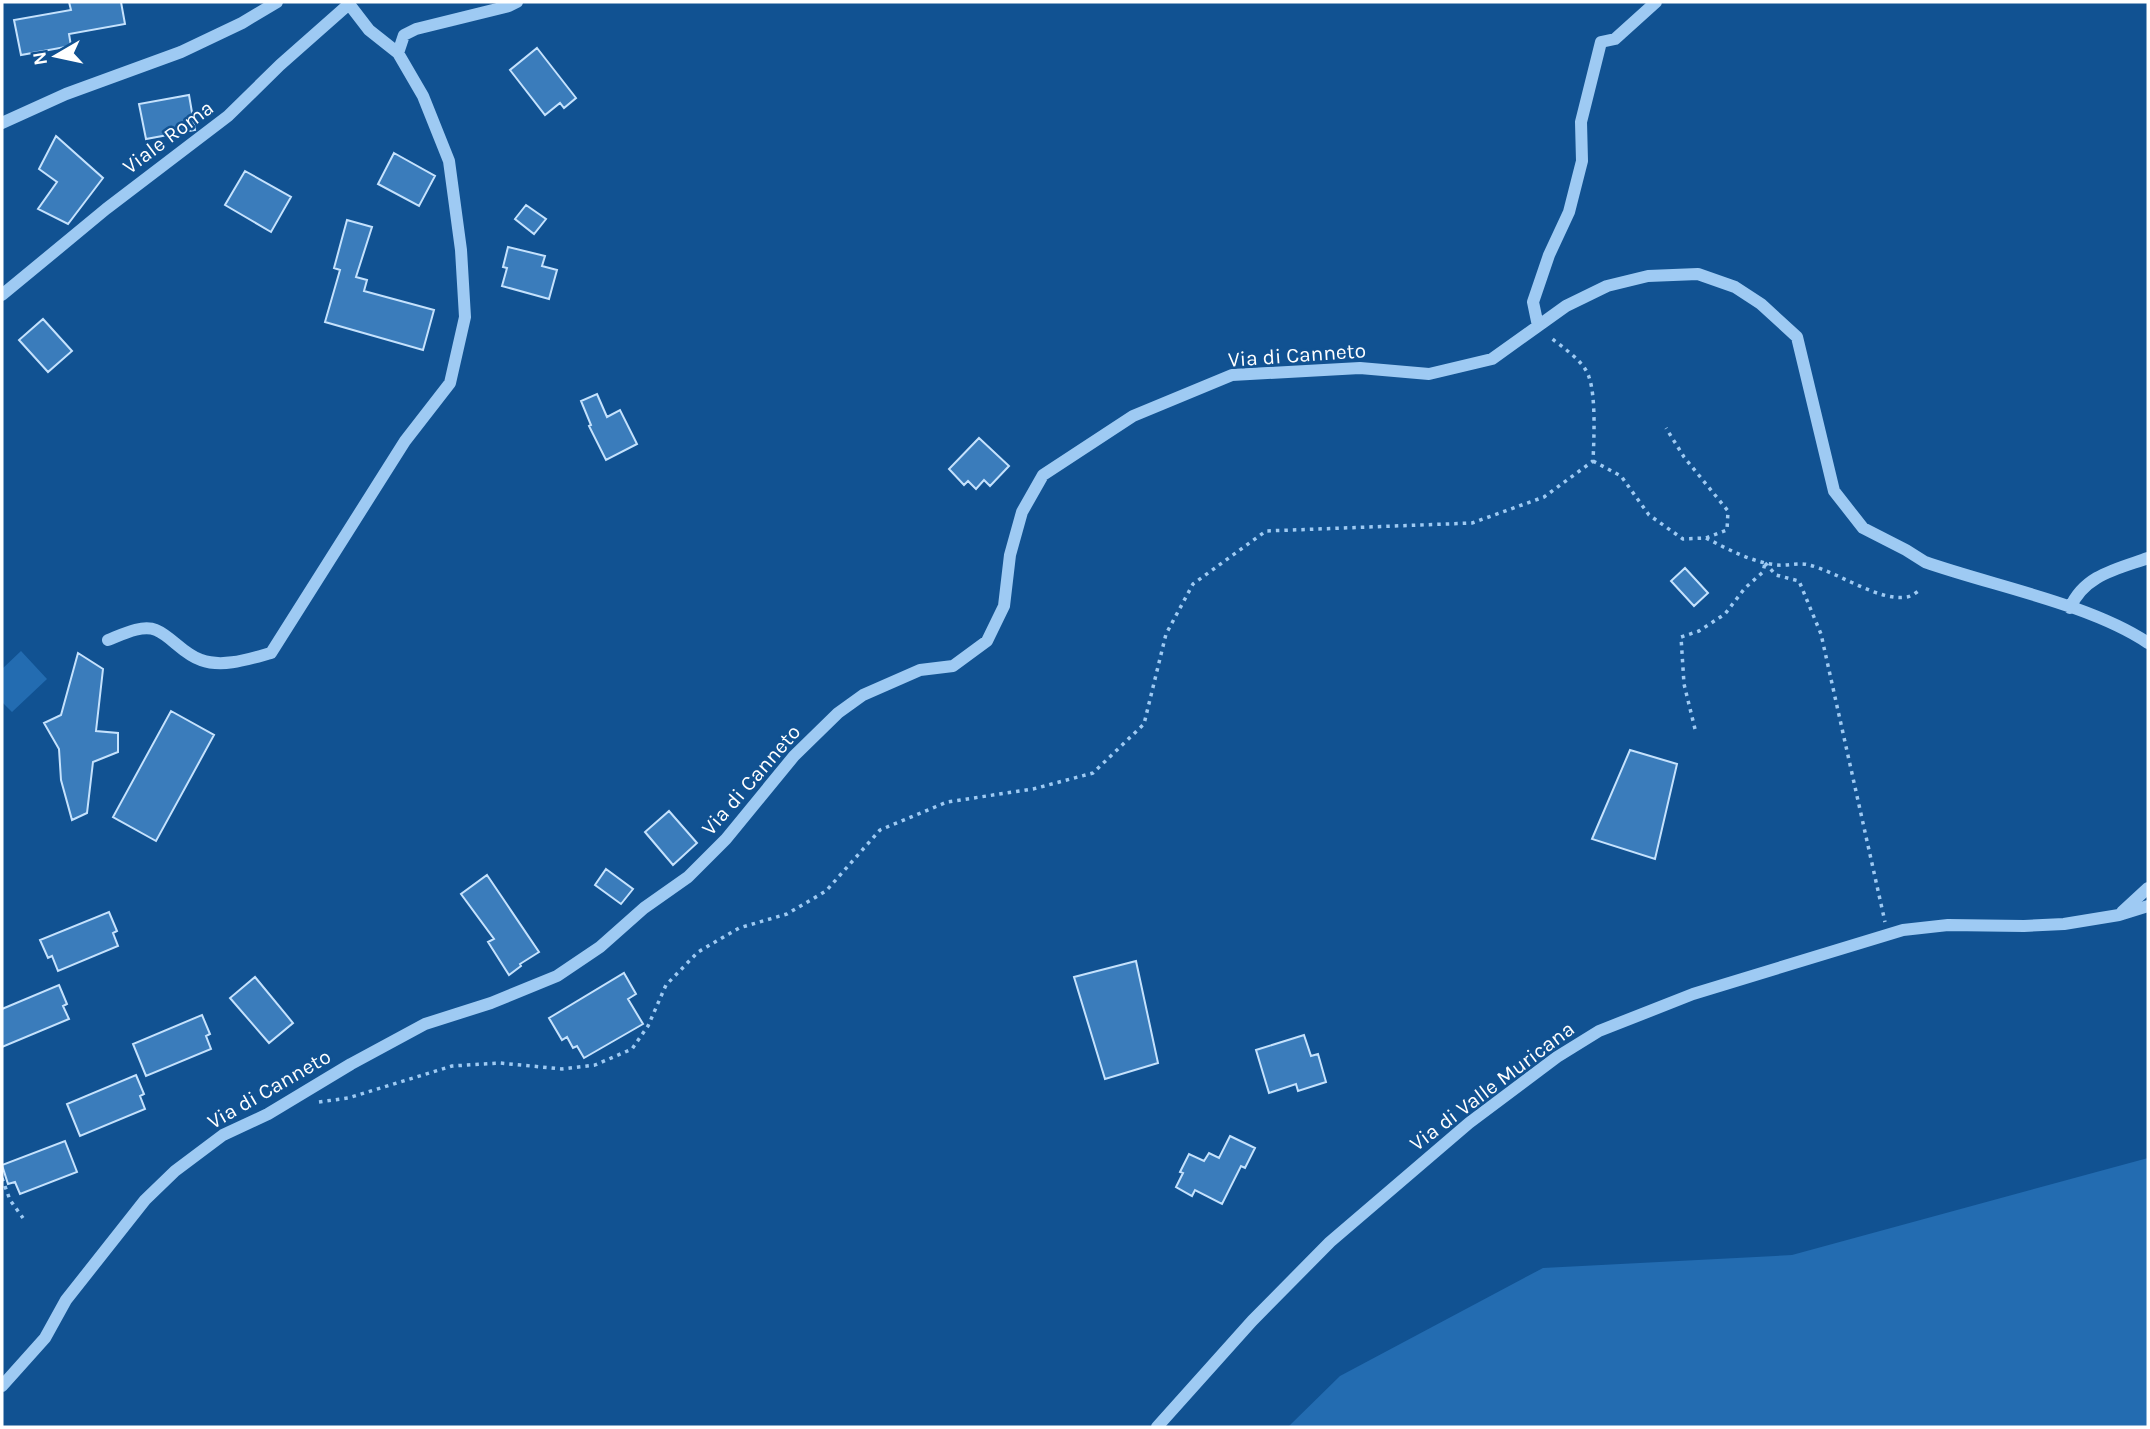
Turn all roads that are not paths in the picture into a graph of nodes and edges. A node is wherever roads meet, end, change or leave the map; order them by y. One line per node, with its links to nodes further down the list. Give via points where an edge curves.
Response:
1 (277, 2): 6 (street, via 181,52)
2 (517, 2): 5 (street, via 416,29 404,35)
3 (1656, 2): 8 (street, via 1615,39 1601,42 1581,122 1582,161 1569,212 1533,302)
4 (349, 3): 5 (street, via 369,30); 7 (street, Viale Roma, via 228,116)
5 (398, 53): 11 (street, via 423,96 449,161 465,317 450,383 405,441 271,653 235,663 203,661 155,629 138,629)
6 (2, 123)
7 (2, 295)
8 (1538, 326): 10 (street, Via di Canneto, via 1607,286 1648,276 1698,274 1735,287 1797,337 1834,491 1863,528 1925,562); 16 (street, Via di Canneto, via 1492,359 1429,374 1360,368 1232,375 1133,416 1043,475 1022,512 1010,555 1004,606 987,641 953,666 920,670 863,695 838,713 688,877 579,962 491,1003 425,1024 223,1135 175,1171 145,1200 66,1300 45,1338)
9 (2148, 558): 10 (street, via 2094,578 2082,587)
10 (2070, 608): 12 (street, Via di Canneto)
11 (108, 640)
12 (2148, 643)
13 (2148, 888): 15 (street)
14 (2148, 906): 15 (street, Via di Valle Muricana)
15 (2119, 915): 17 (street, Via di Valle Muricana, via 2064,924 1933,926 1888,934 1643,1012 1599,1031 1469,1123 1316,1255)
16 (2, 1386)
17 (1157, 1427)

